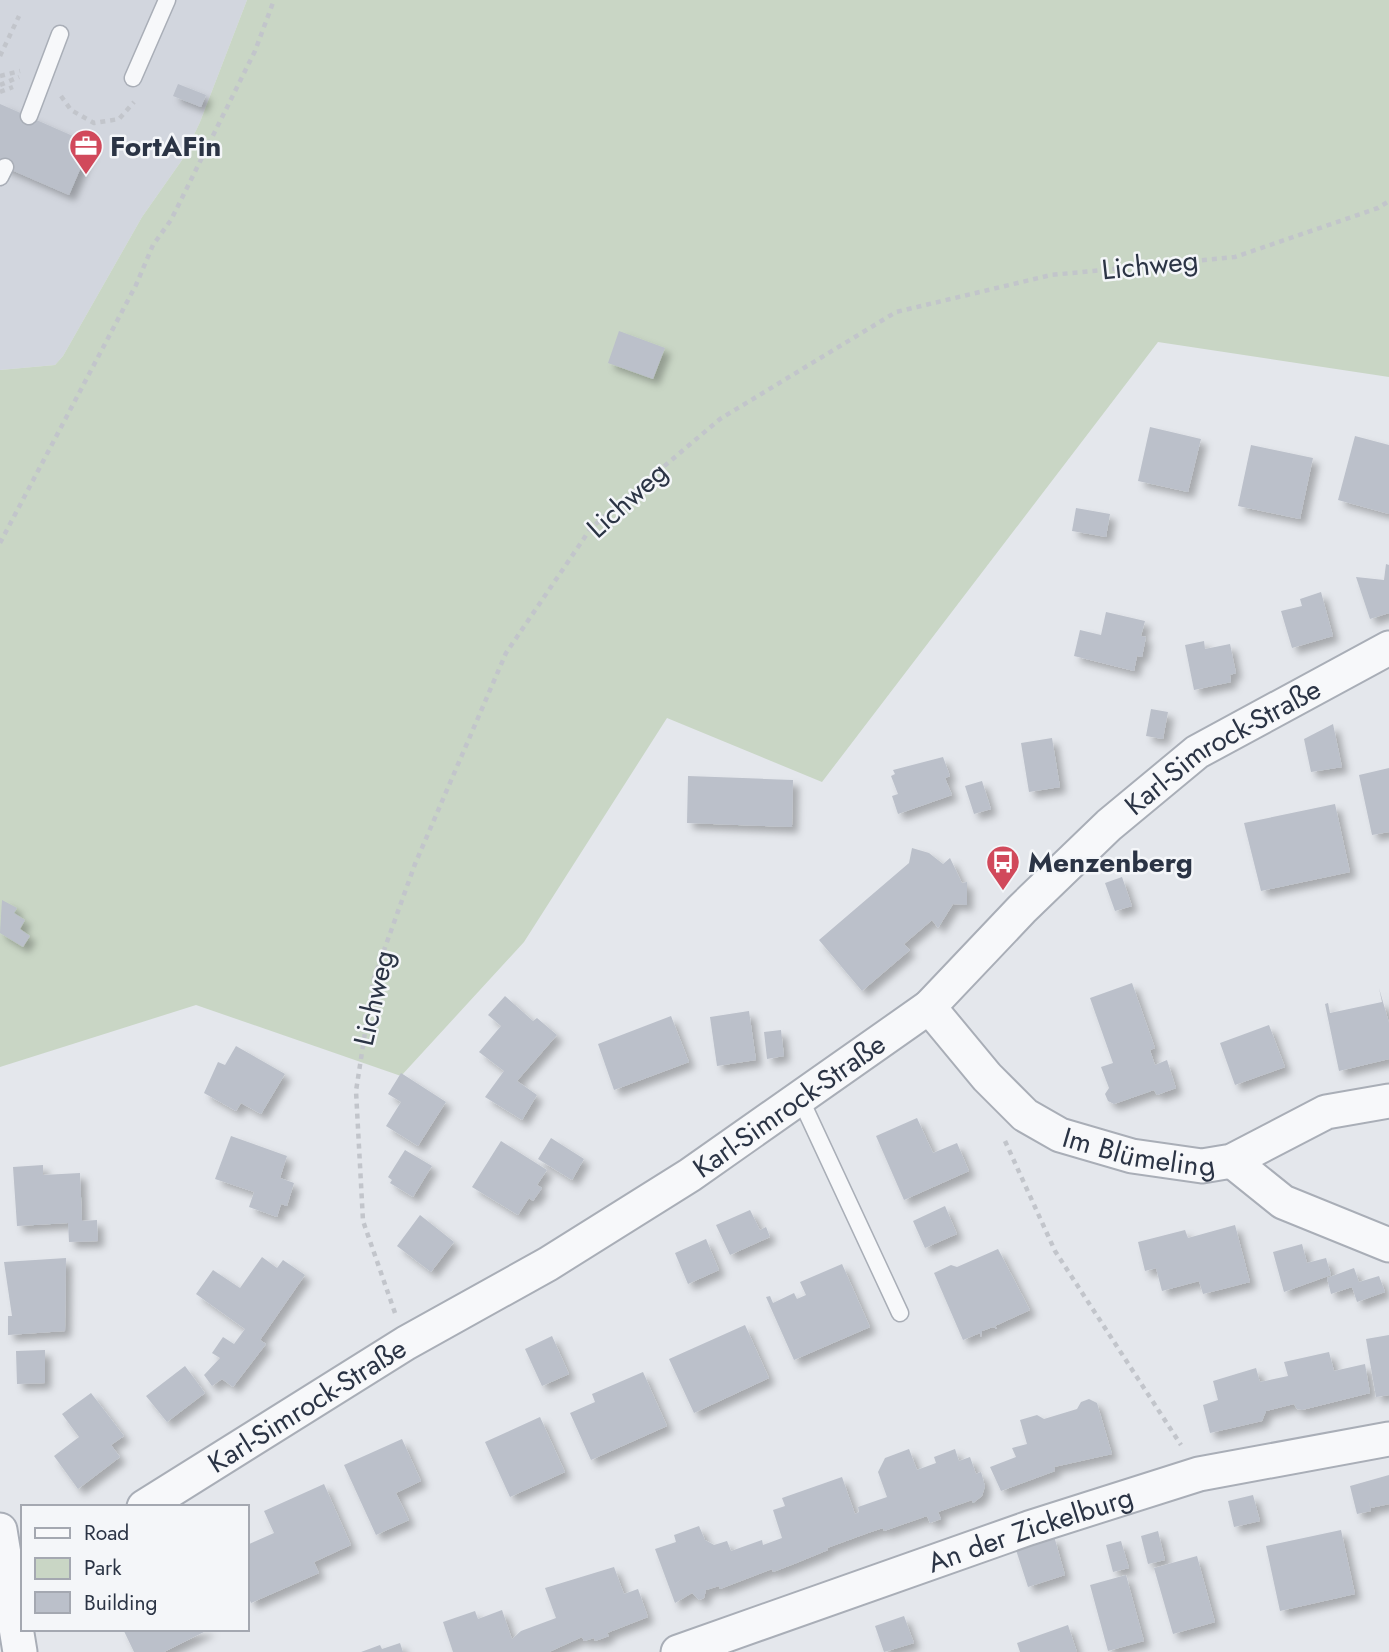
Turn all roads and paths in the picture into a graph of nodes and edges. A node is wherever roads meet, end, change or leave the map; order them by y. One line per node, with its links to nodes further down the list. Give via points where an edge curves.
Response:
1 (167, 0): 8 (lane)
2 (274, 0): 13 (path, via 256,51 171,220 153,246)
3 (19, 16): 5 (path)
4 (60, 34): 6 (lane)
5 (0, 56)
6 (45, 74): 10 (path, via 71,110 94,123 119,119); 11 (lane)
7 (0, 76): 9 (path, via 19,69 22,76)
8 (133, 78)
9 (0, 85)
10 (137, 95)
11 (29, 116)
12 (1389, 201): 22 (path, Lichweg, via 1236,257 1052,275 896,312 720,419 591,528 506,653 415,864 373,981 356,1091 363,1221)
13 (0, 543)
14 (1389, 648): 15 (street, Karl-Simrock-Straße, via 1197,752 1109,825)
15 (929, 1007): 16 (street, Karl-Simrock-Straße); 19 (street, Im Blümeling, via 1025,1115 1060,1135 1132,1156 1202,1166)
16 (800, 1098): 21 (lane); 22 (street, Karl-Simrock-Straße, via 690,1175 548,1264)
17 (1389, 1101): 19 (street, Im Blümeling, via 1326,1112)
18 (1001, 1133): 24 (path, via 1055,1251)
19 (1231, 1161): 20 (street, via 1283,1202)
20 (1389, 1245)
21 (900, 1313)
22 (406, 1343): 25 (street, Karl-Simrock-Straße)
23 (1389, 1439): 24 (street, An der Zickelburg)
24 (1199, 1474): 29 (street, An der Zickelburg, via 1029,1528)
25 (147, 1505)
26 (0, 1530): 27 (street)
27 (11, 1591): 28 (street)
28 (20, 1652)
29 (678, 1652)

